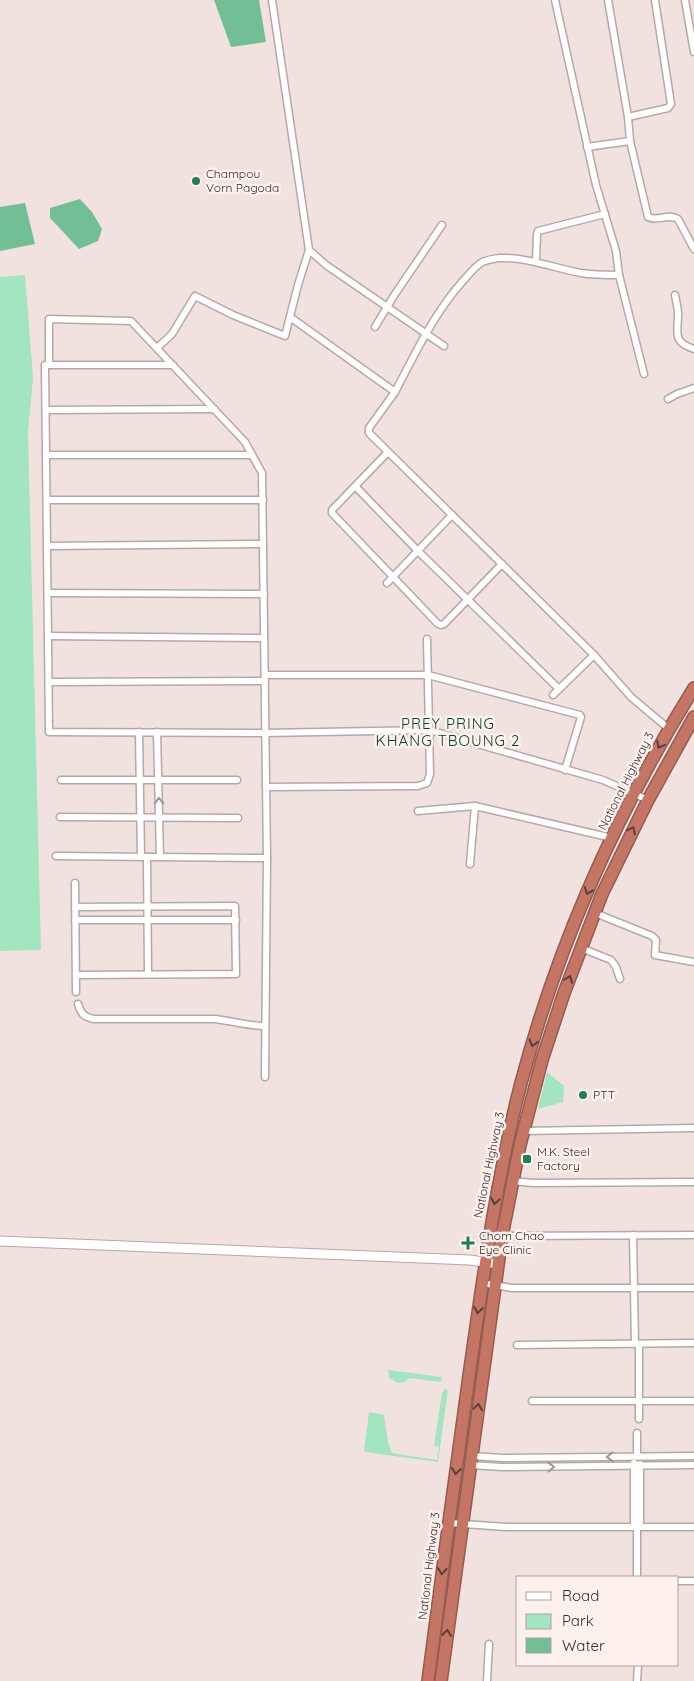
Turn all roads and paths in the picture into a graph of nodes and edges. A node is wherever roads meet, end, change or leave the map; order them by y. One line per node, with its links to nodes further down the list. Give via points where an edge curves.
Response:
1 (272, 0): 13 (street)
2 (555, 0): 9 (street)
3 (608, 0): 7 (street)
4 (655, 0): 7 (street, via 671,104 668,108)
5 (685, 0): 6 (street)
6 (694, 52)
7 (628, 116): 8 (street)
8 (630, 141): 9 (street); 12 (street, via 648,217 678,219)
9 (587, 147): 10 (street)
10 (605, 214): 14 (street, via 538,231); 15 (street, via 616,250)
11 (442, 225): 17 (street)
12 (694, 249)
13 (309, 250): 17 (street); 18 (street)
14 (536, 261): 15 (street, via 582,273); 20 (street, via 498,258 482,262 457,288)
15 (619, 276): 26 (street)
16 (675, 295): 23 (street, via 680,342)
17 (387, 307): 19 (street); 20 (street)
18 (290, 317): 22 (street, via 285,336 195,296 172,334); 28 (street)
19 (375, 327)
20 (425, 333): 21 (street); 28 (street)
21 (444, 346)
22 (157, 348): 24 (street, via 133,322 49,319); 25 (street)
23 (694, 349)
24 (49, 365): 25 (street); 31 (street, via 45,365)
25 (173, 365): 30 (street)
26 (644, 374)
27 (694, 388): 29 (street)
28 (396, 392): 32 (street, via 368,430)
29 (668, 399)
30 (214, 408): 31 (street); 34 (street, via 245,442)
31 (46, 410): 33 (street)
32 (388, 452): 35 (street); 38 (street)
33 (46, 455): 34 (street); 36 (street)
34 (252, 455): 37 (street, via 262,473)
35 (356, 487): 41 (street); 43 (street, via 332,513)
36 (47, 500): 37 (street); 40 (street)
37 (262, 500): 39 (street)
38 (452, 515): 41 (street); 42 (street)
39 (263, 544): 40 (street); 46 (street)
40 (47, 546): 45 (street)
41 (417, 550): 43 (street); 47 (street)
42 (502, 564): 47 (street); 51 (street)
43 (392, 576): 44 (street); 47 (street, via 441,626)
44 (387, 583)
45 (48, 593): 46 (street); 48 (street)
46 (264, 594): 49 (street)
47 (468, 599): 56 (street)
48 (48, 636): 49 (street); 54 (street)
49 (264, 638): 53 (street)
50 (427, 639): 52 (street)
51 (594, 655): 56 (street); 59 (street, via 631,697)
52 (428, 675): 53 (street); 60 (street); 64 (street, via 580,715)
53 (265, 678): 54 (street); 63 (street)
54 (49, 682): 61 (street, via 49,732)
55 (694, 688): 59 (highway, National Highway 3)
56 (559, 689): 57 (street)
57 (553, 695)
58 (694, 717): 71 (highway, National Highway 3)
59 (669, 729): 70 (highway, National Highway 3, one-way to 70)
60 (429, 730): 63 (street); 64 (street); 69 (street, via 430,774 427,783 418,786)
61 (139, 732): 62 (street); 66 (street)
62 (158, 732): 63 (street); 67 (street)
63 (265, 733): 69 (street)
64 (565, 770): 70 (street, via 603,780)
65 (61, 780): 66 (street)
66 (140, 780): 67 (street); 75 (street)
67 (158, 780): 68 (street); 76 (street, one-way to 67)
68 (237, 780)
69 (266, 787): 82 (street)
70 (634, 793): 71 (street); 78 (highway, National Highway 3)
71 (648, 800): 87 (highway, National Highway 3, one-way to 71)
72 (475, 806): 73 (street); 78 (street); 83 (street)
73 (418, 811)
74 (60, 817): 75 (street)
75 (140, 817): 76 (street); 80 (street)
76 (159, 817): 77 (street); 81 (street)
77 (238, 818)
78 (612, 838): 108 (highway, National Highway 3, one-way to 108, via 567,942 533,1042 507,1142)
79 (56, 856): 80 (street)
80 (144, 857): 81 (street); 85 (street)
81 (160, 857): 82 (street)
82 (267, 858): 98 (street)
83 (470, 864)
84 (75, 883): 86 (street)
85 (147, 906): 86 (street); 89 (street); 90 (street, via 235,906)
86 (75, 907): 88 (street)
87 (594, 913): 91 (highway, National Highway 3); 92 (street, via 652,936 656,940 655,955)
88 (75, 920): 89 (street); 93 (street)
89 (147, 920): 90 (street); 94 (street)
90 (236, 920): 94 (street, via 236,974)
91 (581, 948): 95 (street, via 610,960); 101 (highway, National Highway 3, one-way to 91, via 546,1044)
92 (694, 962)
93 (76, 974): 94 (street); 96 (street)
94 (148, 974)
95 (620, 979)
96 (76, 992)
97 (78, 1004): 98 (street, via 81,1013 94,1019 215,1019)
98 (265, 1026): 99 (street)
99 (265, 1077)
100 (694, 1128): 101 (street)
101 (523, 1131): 102 (highway, National Highway 3)
102 (512, 1181): 103 (street); 106 (highway, National Highway 3)
103 (694, 1182)
104 (634, 1235): 105 (street); 106 (street); 112 (street)
105 (694, 1235)
106 (502, 1236): 109 (highway, National Highway 3)
107 (0, 1241): 108 (street)
108 (485, 1262): 109 (street); 110 (highway, National Highway 3)
109 (498, 1264): 111 (highway, National Highway 3)
110 (482, 1283): 111 (street); 127 (highway, National Highway 3, one-way to 127)
111 (495, 1286): 112 (street); 124 (highway, National Highway 3, one-way to 111)
112 (634, 1288): 113 (street); 115 (street)
113 (694, 1288)
114 (694, 1343): 115 (street)
115 (637, 1344): 116 (street); 118 (street)
116 (517, 1345)
117 (532, 1401): 118 (street)
118 (639, 1401): 119 (street); 120 (street)
119 (694, 1401)
120 (638, 1419)
121 (637, 1432): 122 (street)
122 (637, 1456): 123 (street); 124 (street, one-way to 124); 126 (street)
123 (694, 1456)
124 (470, 1460): 126 (street, one-way to 126, via 502,1467); 128 (highway, National Highway 3)
125 (694, 1465): 126 (street)
126 (637, 1466): 129 (street)
127 (449, 1523): 128 (street); 136 (highway, National Highway 3, one-way to 136)
128 (461, 1525): 129 (street); 137 (highway, National Highway 3, one-way to 128)
129 (637, 1527): 130 (street); 131 (street)
130 (694, 1527)
131 (637, 1576)
132 (679, 1580): 133 (street)
133 (694, 1581)
134 (489, 1644): 138 (street)
135 (638, 1666): 139 (street)
136 (428, 1681)
137 (441, 1681)
138 (487, 1681)
139 (637, 1681)

